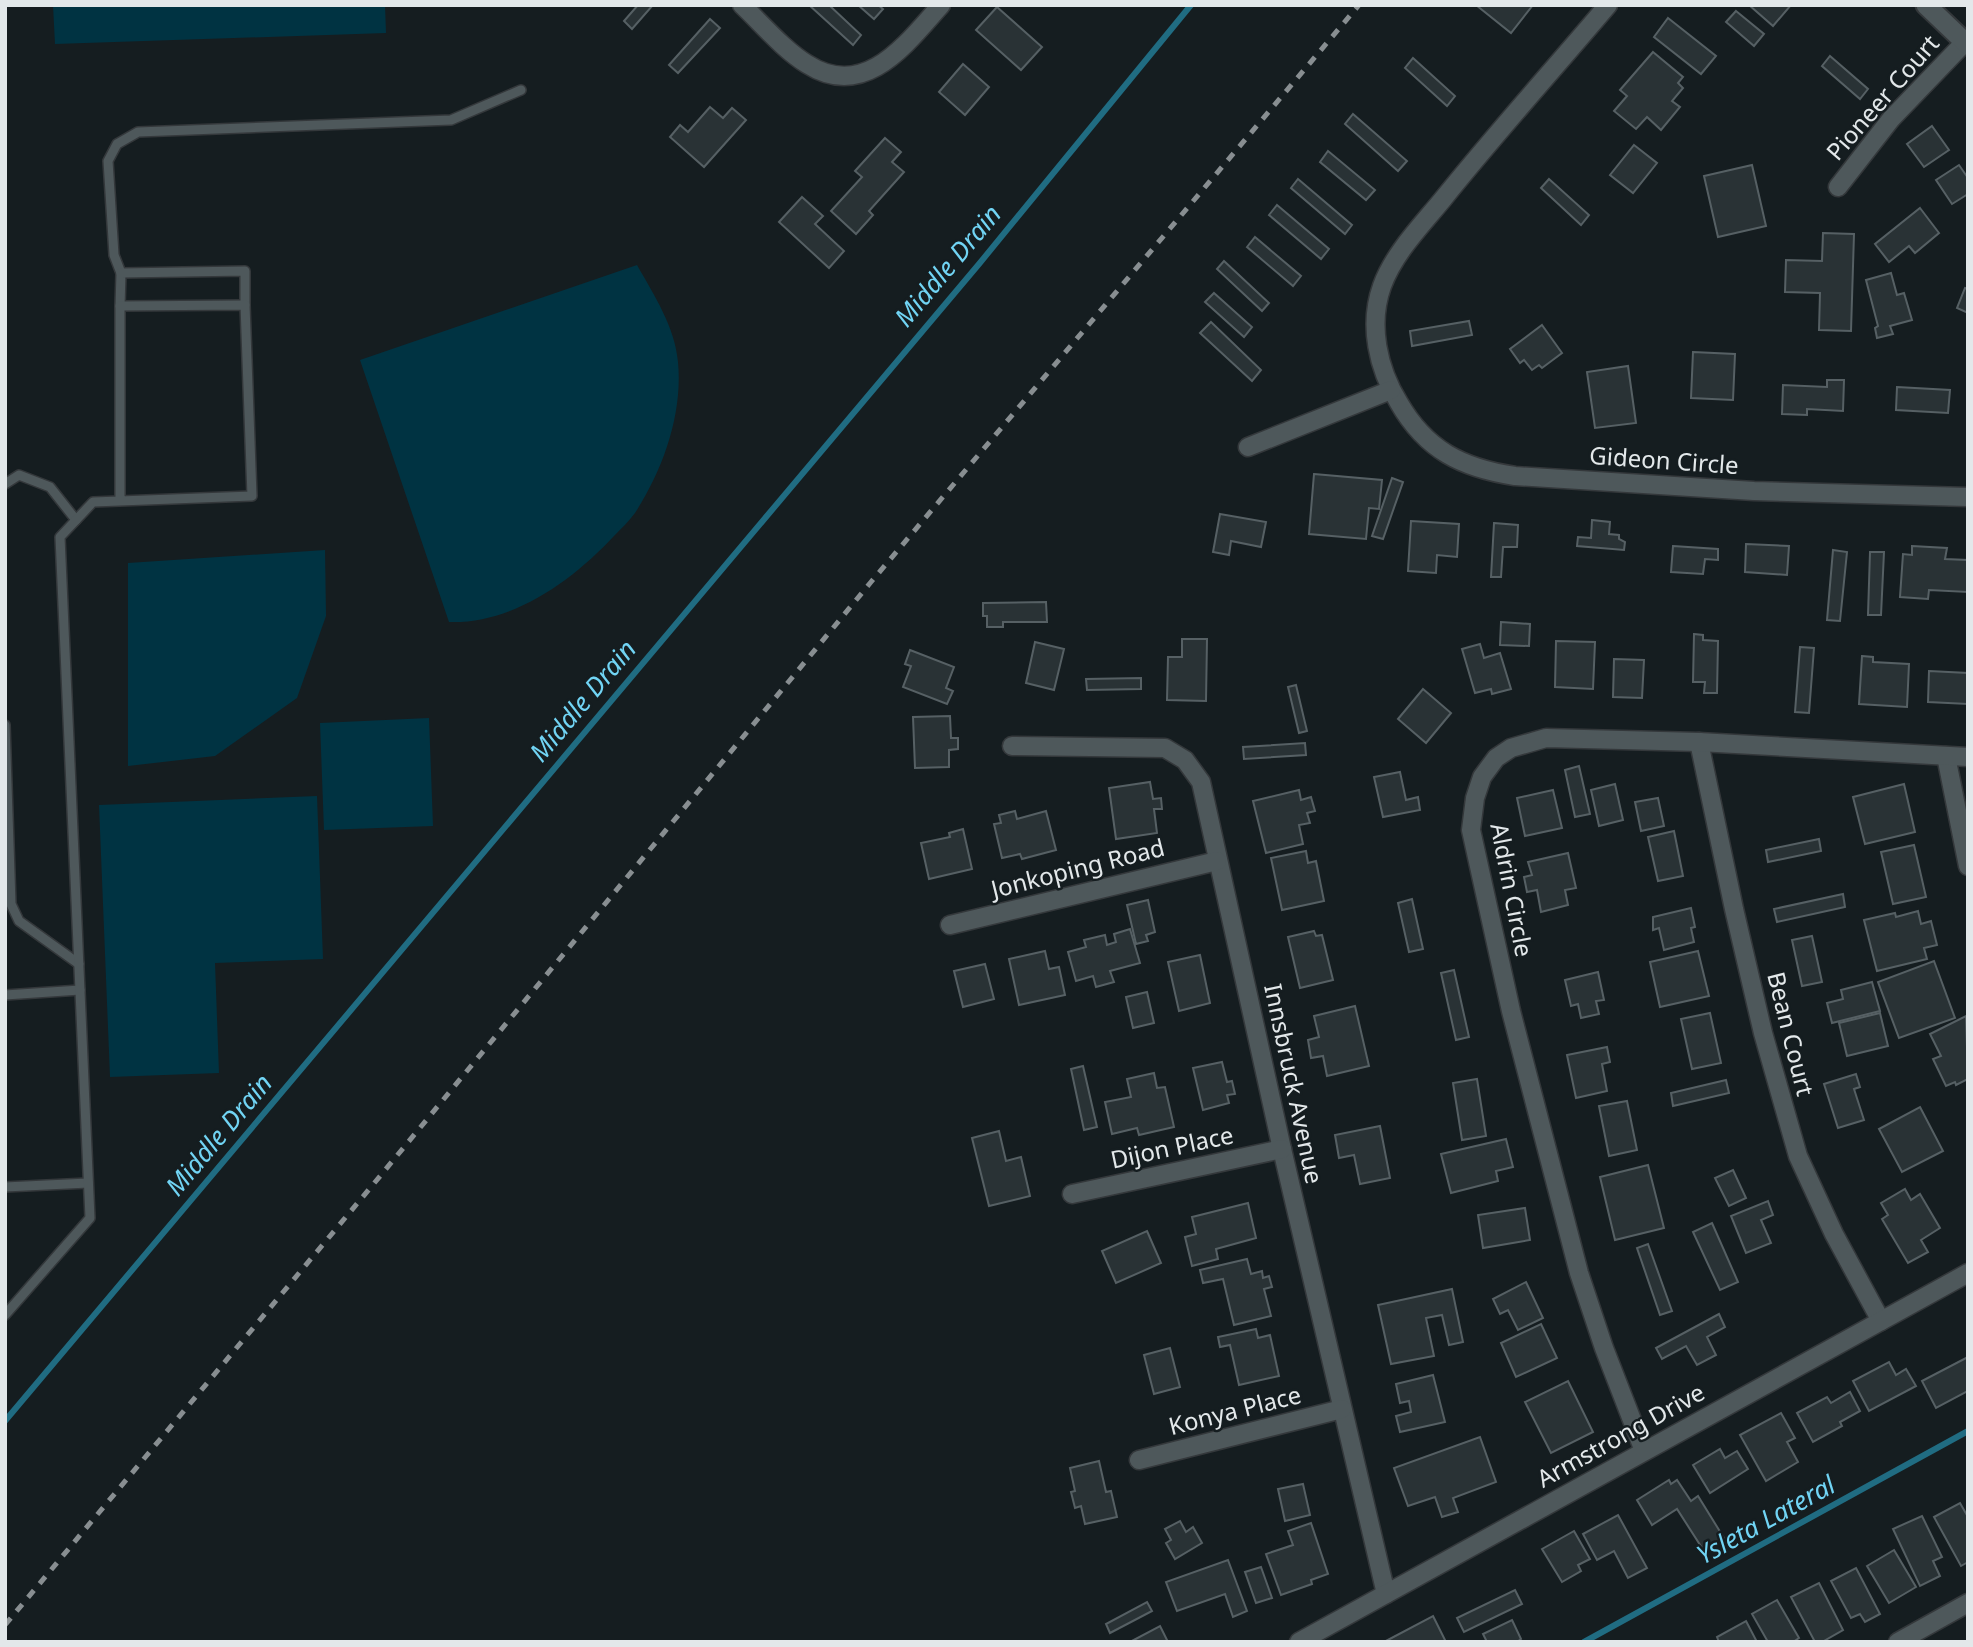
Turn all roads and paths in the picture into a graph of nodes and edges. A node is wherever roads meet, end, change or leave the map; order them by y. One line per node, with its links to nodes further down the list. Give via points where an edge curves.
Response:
1 (742, 5): 2 (street, via 804,63 845,76 875,69 892,58)
2 (940, 5)
3 (1608, 5): 11 (street, Gideon Circle, via 1396,257 1382,287 1376,327)
4 (1926, 5): 5 (street)
5 (1966, 44): 7 (street, Pioneer Court, via 1891,119)
6 (521, 90): 8 (lane, via 451,120 138,132 117,144 108,161 114,255)
7 (1838, 187)
8 (121, 273): 9 (lane, via 245,271); 10 (lane)
9 (245, 304): 10 (lane); 15 (lane, via 252,496)
10 (120, 306): 15 (lane)
11 (1391, 390): 12 (street); 14 (street, Gideon Circle, via 1421,435 1453,459 1484,471 1754,491)
12 (1248, 447)
13 (5, 484): 16 (lane, via 19,475 50,487)
14 (1968, 497)
15 (120, 500): 16 (lane, via 93,502)
16 (76, 520): 25 (lane, via 60,537)
17 (5, 725): 25 (lane, via 11,904 19,921)
18 (1699, 742): 20 (street, Aldrin Circle); 34 (street, Bean Court, via 1763,1033 1798,1156); 36 (street, Aldrin Circle, via 1546,738 1527,742 1511,748 1488,767 1472,817 1475,853 1508,998 1579,1273)
19 (1012, 746): 22 (street, Innsbruck Avenue, via 1150,747 1176,753 1201,782)
20 (1946, 756): 21 (street, Aldrin Circle); 23 (street)
21 (1968, 757)
22 (1217, 861): 24 (street, Jonkoping Road); 28 (street, Innsbruck Avenue)
23 (1968, 866)
24 (950, 925)
25 (79, 964): 26 (lane)
26 (80, 990): 27 (lane); 29 (lane)
27 (5, 995)
28 (1282, 1149): 31 (street, Dijon Place); 35 (street, Innsbruck Avenue)
29 (89, 1183): 30 (lane); 33 (lane, via 90,1218)
30 (5, 1188)
31 (1072, 1194)
32 (1968, 1273): 34 (street, Armstrong Drive)
33 (5, 1315)
34 (1881, 1321): 36 (street, Armstrong Drive)
35 (1342, 1409): 37 (street, Konya Place); 38 (street, Innsbruck Avenue)
36 (1644, 1451): 38 (street, Armstrong Drive)
37 (1139, 1460)
38 (1386, 1594): 41 (street, Armstrong Drive)
39 (1968, 1603): 40 (street)
40 (1925, 1635): 42 (street)
41 (1298, 1642)
42 (1898, 1642)

